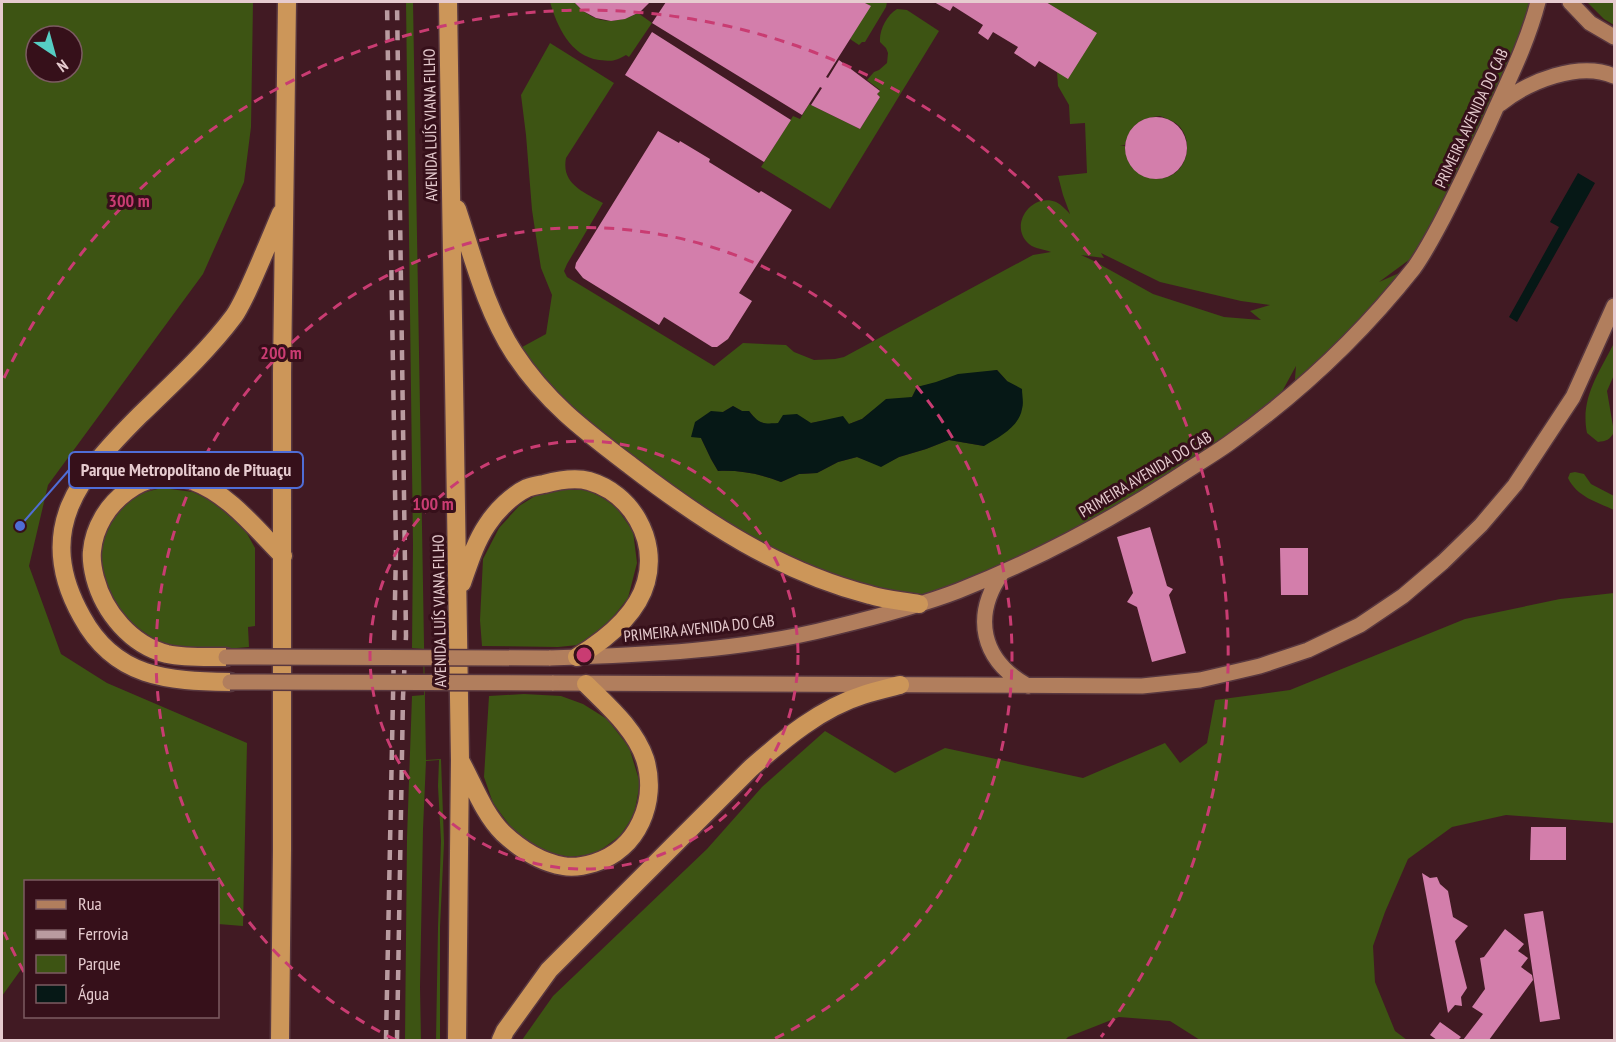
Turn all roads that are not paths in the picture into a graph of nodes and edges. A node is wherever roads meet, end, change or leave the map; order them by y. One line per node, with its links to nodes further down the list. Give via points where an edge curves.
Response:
1 (287, 2): 9 (highway)
2 (448, 2): 8 (highway, AVENIDA LUÍS VIANA FILHO)
3 (1538, 2): 7 (main road, PRIMEIRA AVENIDA DO CAB)
4 (1570, 2): 5 (main road, via 1590,23)
5 (1614, 37)
6 (1614, 76): 7 (main road, via 1581,71 1558,75 1533,83)
7 (1496, 107): 12 (main road, PRIMEIRA AVENIDA DO CAB, via 1456,195 1415,266 1364,327 1315,374 1228,444 1153,492)
8 (451, 192): 13 (highway, AVENIDA LUÍS VIANA FILHO); 14 (highway, via 495,318 513,352 552,401 585,431 705,520 765,555 843,588)
9 (284, 206): 11 (highway); 17 (highway, via 235,315 90,469 71,501 63,528 64,576 88,628 105,647 123,662 148,674 175,680)
10 (1614, 306): 20 (main road, via 1573,397 1503,501 1404,596 1360,625 1308,650 1200,680 1142,686)
11 (283, 556): 15 (highway, via 238,511 192,480 169,475 146,481 126,491 108,509 92,552 99,592 109,612 147,646 168,654); 22 (highway)
12 (1002, 573): 14 (main road, PRIMEIRA AVENIDA DO CAB); 20 (main road, via 986,603 986,637 1002,667)
13 (458, 596): 16 (highway, via 473,550 487,524 505,503 526,489 570,479 589,481 609,490 628,505 640,522 646,540 646,582 624,620 606,638); 21 (highway, AVENIDA LUÍS VIANA FILHO)
14 (919, 604): 16 (main road, PRIMEIRA AVENIDA DO CAB, via 755,644)
15 (226, 657): 16 (main road, PRIMEIRA AVENIDA DO CAB, bridge)
16 (577, 657)
17 (230, 682): 18 (main road, bridge)
18 (586, 684): 19 (main road); 21 (highway, via 620,719 645,760 649,782 647,805 632,839 618,852 582,866 549,863 532,855 494,822)
19 (900, 685): 20 (main road); 24 (highway, via 837,706 808,723 751,768 549,970)
20 (1029, 687)
21 (460, 760): 23 (highway, AVENIDA LUÍS VIANA FILHO)
22 (280, 1041)
23 (457, 1041)
24 (501, 1041)

